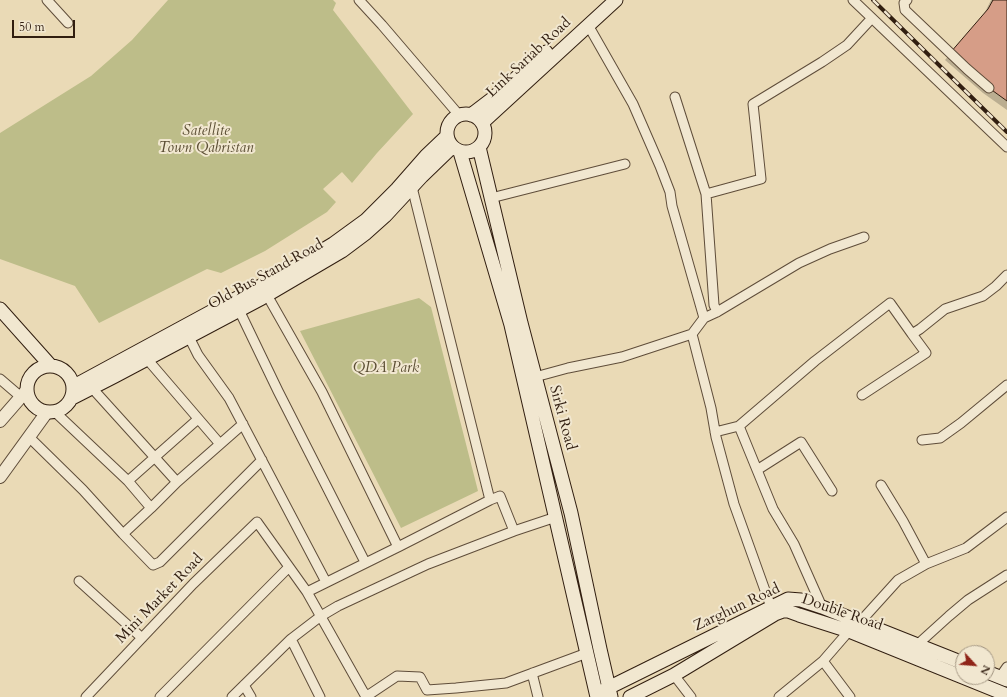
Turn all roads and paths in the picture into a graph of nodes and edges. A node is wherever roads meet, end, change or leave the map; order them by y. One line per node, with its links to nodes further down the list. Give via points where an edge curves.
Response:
1 (47, 0): 8 (street)
2 (359, 0): 12 (street)
3 (606, 0): 12 (main road, Link Sariab Road, via 492,99)
4 (616, 0): 9 (main road, Link Sariab Road)
5 (853, 0): 7 (street)
6 (907, 0): 10 (street, via 904,3 906,10)
7 (872, 18): 15 (street); 19 (street, via 847,45 753,104 761,179)
8 (68, 23)
9 (588, 25): 13 (main road, Link Sariab Road); 27 (street, via 633,104 660,166 670,192)
10 (989, 88)
11 (675, 97): 19 (street)
12 (465, 115): 13 (main road, via 478,118); 14 (main road, via 453,119 447,129)
13 (482, 123): 16 (main road, via 485,136)
14 (453, 145): 16 (main road, via 465,153); 18 (main road, Old Bus Stand Road); 37 (main road, Old Bus Stand Road, via 426,156 366,220 333,244); 59 (main road, Sirki Road, via 511,325)
15 (1007, 146)
16 (479, 147): 20 (main road, Sirki Road)
17 (625, 164): 20 (street)
18 (412, 187): 23 (main road, Old Bus Stand Road, via 366,233 342,251); 57 (street)
19 (706, 194): 26 (street, via 714,305)
20 (491, 198): 33 (main road, Sirki Road)
21 (864, 237): 26 (street, via 799,264)
22 (1007, 275): 29 (street, via 983,296 945,309)
23 (266, 295): 25 (main road, Old Bus Stand Road); 63 (street, via 322,392)
24 (0, 309): 32 (main road)
25 (239, 310): 30 (main road, Old Bus Stand Road); 64 (street)
26 (717, 312): 27 (street)
27 (704, 318): 28 (street)
28 (692, 334): 33 (street, via 622,357); 45 (street)
29 (912, 334): 39 (street, via 926,353); 44 (street, via 890,303 815,361)
30 (188, 337): 31 (main road, Old Bus Stand Road); 43 (street, via 198,356 229,398)
31 (147, 359): 36 (main road, Old Bus Stand Road); 41 (street)
32 (50, 365): 37 (main road, via 57,366 68,374 72,380); 38 (main road, via 36,370)
33 (535, 378): 87 (main road, Sirki Road, via 571,513)
34 (0, 379): 38 (street)
35 (1007, 385): 47 (street, via 940,438)
36 (92, 388): 37 (main road, Old Bus Stand Road); 49 (street)
37 (73, 392): 40 (main road, via 68,405 62,410)
38 (24, 393): 40 (main road, via 39,410); 42 (street)
39 (862, 395)
40 (51, 412): 46 (street); 53 (street)
41 (198, 419): 48 (street); 49 (street)
42 (0, 421)
43 (243, 424): 48 (street); 50 (street)
44 (739, 426): 45 (street); 51 (street)
45 (715, 432): 72 (street, via 734,504)
46 (29, 437): 52 (street); 62 (street)
47 (922, 440)
48 (220, 444): 54 (street)
49 (154, 458): 53 (street); 54 (street)
50 (262, 460): 62 (street, via 160,562 153,565); 69 (street)
51 (757, 470): 56 (street, via 801,442); 71 (street, via 773,509 794,544)
52 (0, 477)
53 (128, 481): 58 (street)
54 (177, 482): 58 (street)
55 (881, 486): 65 (street)
56 (832, 491)
57 (490, 500): 61 (street, via 500,496); 63 (street)
58 (151, 508): 62 (street)
59 (556, 517): 61 (street); 79 (main road, Sirki Road)
60 (1007, 517): 65 (street, via 966,548)
61 (514, 531): 73 (street, via 428,564)
62 (123, 534)
63 (398, 547): 64 (street)
64 (365, 562): 69 (street)
65 (926, 564): 74 (street, via 898,580)
66 (289, 567): 70 (street); 76 (street, Mini Market Road, via 257,522); 93 (street)
67 (1007, 574): 78 (street, via 968,600)
68 (79, 581): 76 (street)
69 (326, 582): 70 (street)
70 (307, 592): 73 (street)
71 (822, 607): 72 (main road, Zarghun Road, via 801,600 788,600); 74 (main road, Zarghun Road)
72 (773, 611): 75 (main road, Double Road, via 788,611); 84 (main road, Double Road); 87 (main road, Zarghun Road)
73 (321, 616): 77 (street); 91 (street)
74 (860, 622): 78 (main road, Zarghun Road)
75 (849, 630): 80 (street); 90 (main road, Double Road)
76 (142, 638): 92 (street, Mini Market Road)
77 (291, 640): 86 (street); 96 (street)
78 (917, 645): 81 (main road, Zarghun Road)
79 (586, 653): 82 (street); 89 (main road, Sirki Road)
80 (823, 660): 100 (street); 101 (street)
81 (955, 660)
82 (532, 673): 88 (street, via 506,683); 97 (street)
83 (995, 673): 85 (main road)
84 (674, 675): 98 (main road, Double Road); 99 (street)
85 (1005, 675)
86 (244, 685): 94 (street); 95 (street)
87 (610, 692): 89 (main road, Zarghun Road)
88 (457, 693): 91 (street, via 427,690 420,676 397,676)
89 (597, 695)
90 (1007, 695)
91 (366, 696)
92 (86, 697)
93 (160, 697)
94 (232, 697)
95 (251, 697)
96 (320, 697)
97 (538, 697)
98 (630, 697)
99 (692, 697)
100 (779, 697)
101 (850, 697)

